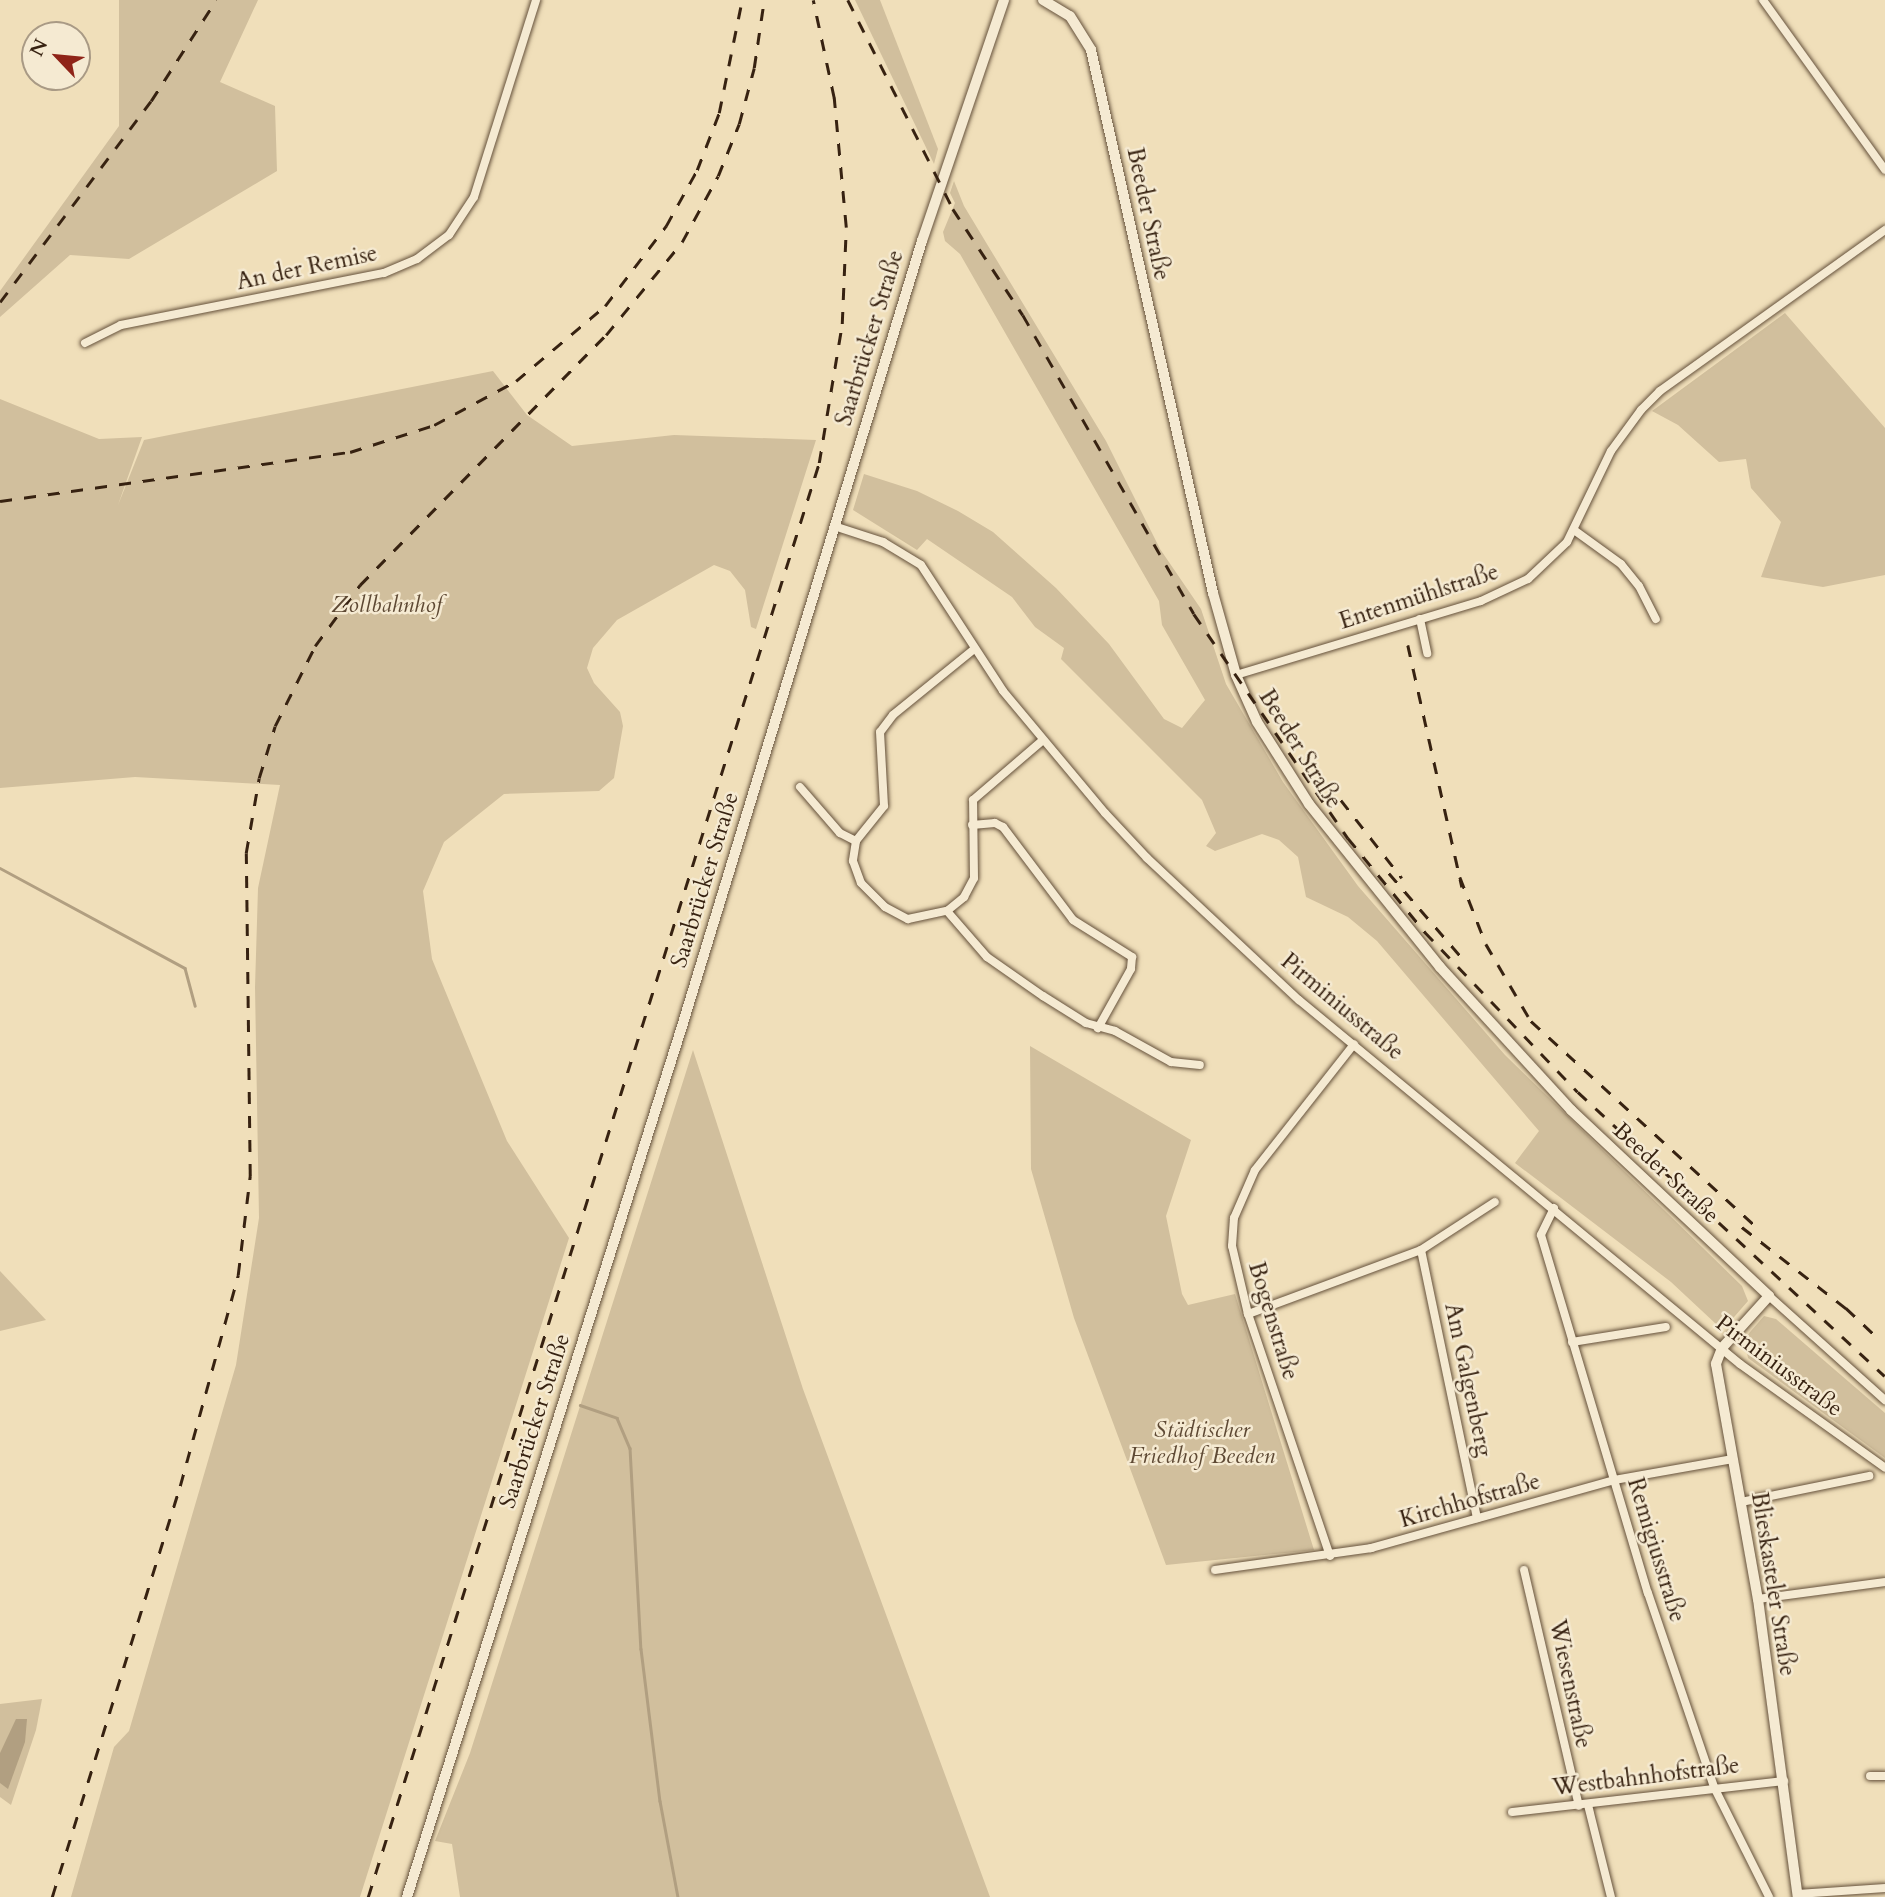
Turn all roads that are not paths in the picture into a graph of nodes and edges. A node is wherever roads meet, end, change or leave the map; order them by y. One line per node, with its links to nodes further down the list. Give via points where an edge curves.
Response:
1 (536, 0): 7 (street, An der Remise, via 474,197 449,235 417,259 384,274 121,325)
2 (1004, 0): 8 (main road, Saarbrücker Straße, via 943,176)
3 (1043, 0): 14 (street, Beeder Straße, via 1070,16 1085,37 1101,85 1208,572)
4 (1763, 0): 5 (street)
5 (1885, 170)
6 (1885, 230): 9 (street, Entenmühlstraße, via 1650,400 1622,431)
7 (85, 343)
8 (834, 526): 12 (street, Pirminiusstraße, via 911,556 930,577); 51 (main road, Saarbrücker Straße)
9 (1574, 530): 10 (street, via 1621,564); 11 (street, Entenmühlstraße, via 1560,551 1528,579 1481,601)
10 (1657, 619)
11 (1420, 620): 13 (street); 14 (street, Entenmühlstraße)
12 (973, 650): 15 (street, Pirminiusstraße); 18 (street, via 884,725 878,748 884,806)
13 (1427, 653)
14 (1236, 675): 26 (street, Beeder Straße, via 1257,722 1309,804 1440,967 1571,1110)
15 (1043, 740): 17 (street, via 979,791 973,800); 21 (street, Pirminiusstraße, via 1147,858)
16 (800, 787): 18 (street, via 840,833)
17 (972, 825): 19 (street, via 974,878 964,897); 20 (street, via 1003,827 1073,919 1132,957 1131,969)
18 (856, 841): 19 (street, via 855,873 885,907 908,919)
19 (947, 911): 20 (street, via 987,957)
20 (1098, 1028): 22 (street, via 1115,1031 1171,1062)
21 (1354, 1044): 24 (street, Pirminiusstraße); 27 (street, Bogenstraße, via 1255,1170 1243,1193 1234,1218 1232,1246)
22 (1200, 1065)
23 (1494, 1202): 25 (street)
24 (1554, 1208): 29 (street, Remigiusstraße, via 1541,1235); 30 (street, Pirminiusstraße)
25 (1421, 1250): 27 (street); 37 (street, Am Galgenberg)
26 (1769, 1296): 30 (street); 31 (street)
27 (1248, 1314): 38 (street, Bogenstraße)
28 (1666, 1327): 29 (street)
29 (1572, 1342): 35 (street, Remigiusstraße)
30 (1722, 1348): 32 (street, Blieskasteler Straße, via 1716,1364); 33 (street, Pirminiusstraße)
31 (1885, 1400)
32 (1733, 1459): 35 (street, Kirchhofstraße); 36 (street, Blieskasteler Straße)
33 (1885, 1468)
34 (1869, 1476): 36 (street)
35 (1614, 1480): 37 (street, Kirchhofstraße); 46 (street, Remigiusstraße)
36 (1741, 1502): 42 (street, Blieskasteler Straße)
37 (1477, 1518): 38 (street, Kirchhofstraße)
38 (1330, 1556): 39 (street, Kirchhofstraße)
39 (1215, 1570)
40 (1524, 1570): 47 (street, Wiesenstraße)
41 (1885, 1582): 42 (street)
42 (1758, 1599): 45 (street, Blieskasteler Straße)
43 (1870, 1776): 44 (street)
44 (1885, 1776)
45 (1784, 1781): 46 (street, Westbahnhofstraße); 50 (street, Blieskasteler Straße)
46 (1714, 1787): 47 (street, Westbahnhofstraße); 53 (street, Remigiusstraße)
47 (1583, 1806): 48 (street, Westbahnhofstraße); 52 (street, Wiesenstraße)
48 (1513, 1812)
49 (1885, 1888): 50 (street)
50 (1798, 1896)
51 (407, 1897)
52 (1611, 1897)
53 (1769, 1897)

